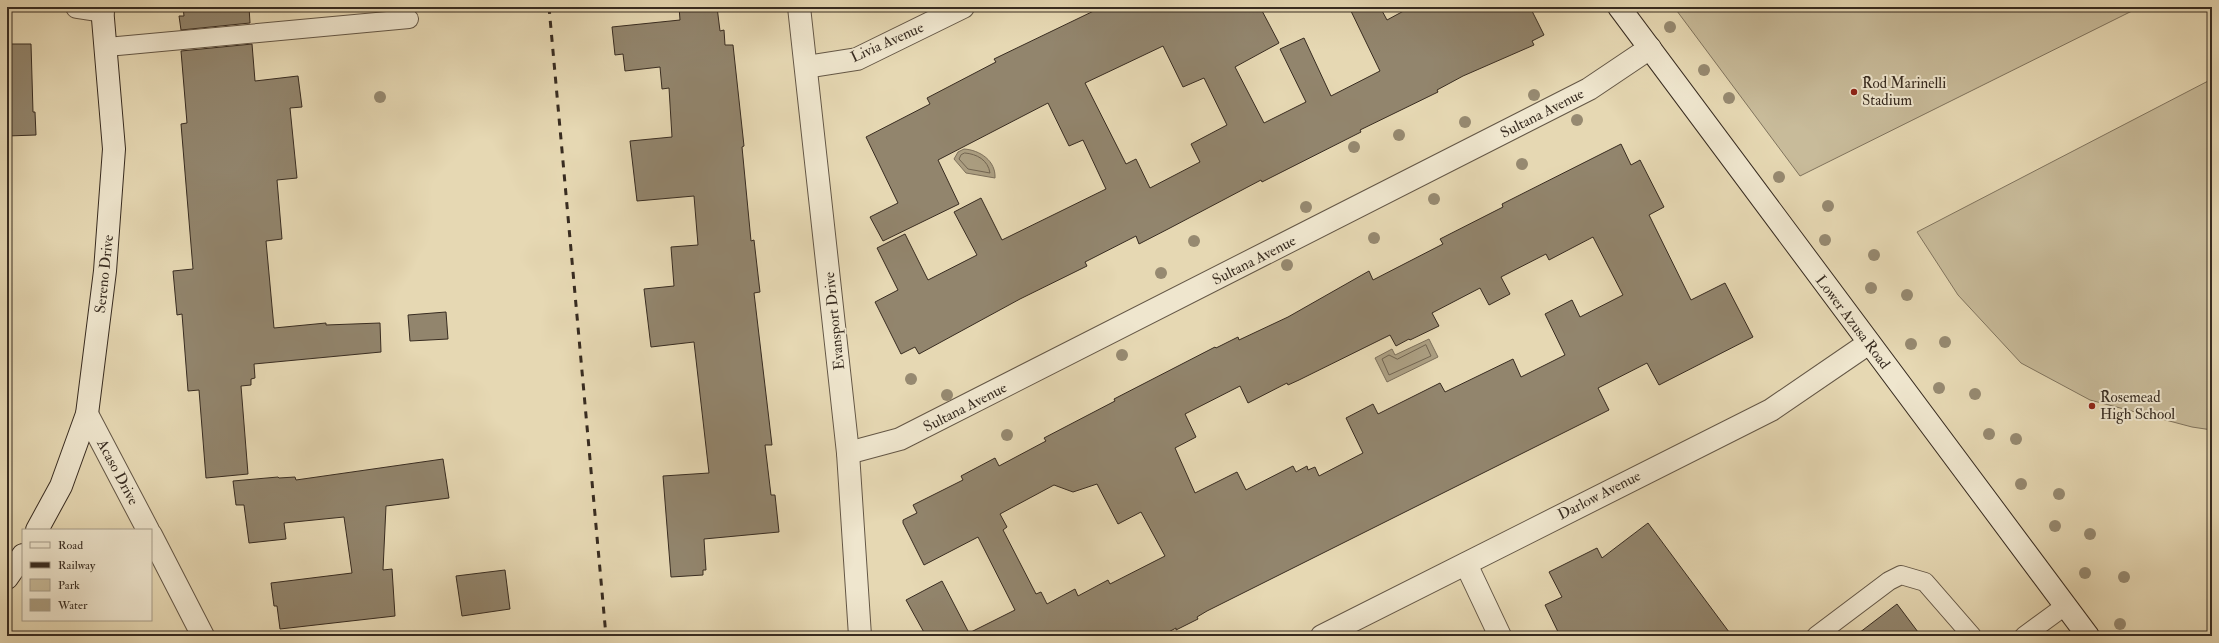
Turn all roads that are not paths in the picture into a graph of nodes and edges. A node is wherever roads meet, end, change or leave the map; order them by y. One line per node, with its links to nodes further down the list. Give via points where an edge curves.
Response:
1 (78, 7): 5 (street)
2 (799, 7): 9 (street, Evansport Drive)
3 (963, 7): 9 (street, Livia Avenue, via 857,59)
4 (1619, 7): 8 (street, Lower Azusa Road)
5 (103, 9): 7 (street, Sereno Drive)
6 (408, 19): 7 (lane)
7 (107, 47): 11 (street, Sereno Drive, via 114,149 105,271)
8 (1650, 48): 10 (street, Lower Azusa Road); 12 (street, Sultana Avenue, via 1589,89 900,439)
9 (806, 67): 12 (street, Evansport Drive)
10 (1869, 343): 17 (street, Darlow Avenue, via 1771,410); 19 (street, Lower Azusa Road)
11 (87, 414): 13 (street, Sereno Drive, via 61,486); 14 (street, Acaso Drive)
12 (848, 453): 21 (street, Evansport Drive)
13 (38, 529)
14 (147, 529)
15 (152, 537): 20 (street)
16 (22, 556): 18 (street)
17 (1466, 564): 22 (street, Darlow Avenue); 23 (street)
18 (7, 578)
19 (2065, 606): 26 (lane); 27 (street, Lower Azusa Road)
20 (203, 636)
21 (860, 636)
22 (1322, 636)
23 (1500, 636)
24 (1816, 636): 25 (lane, via 1889,581 1902,575 1925,582)
25 (1972, 636)
26 (2024, 636)
27 (2088, 636)

